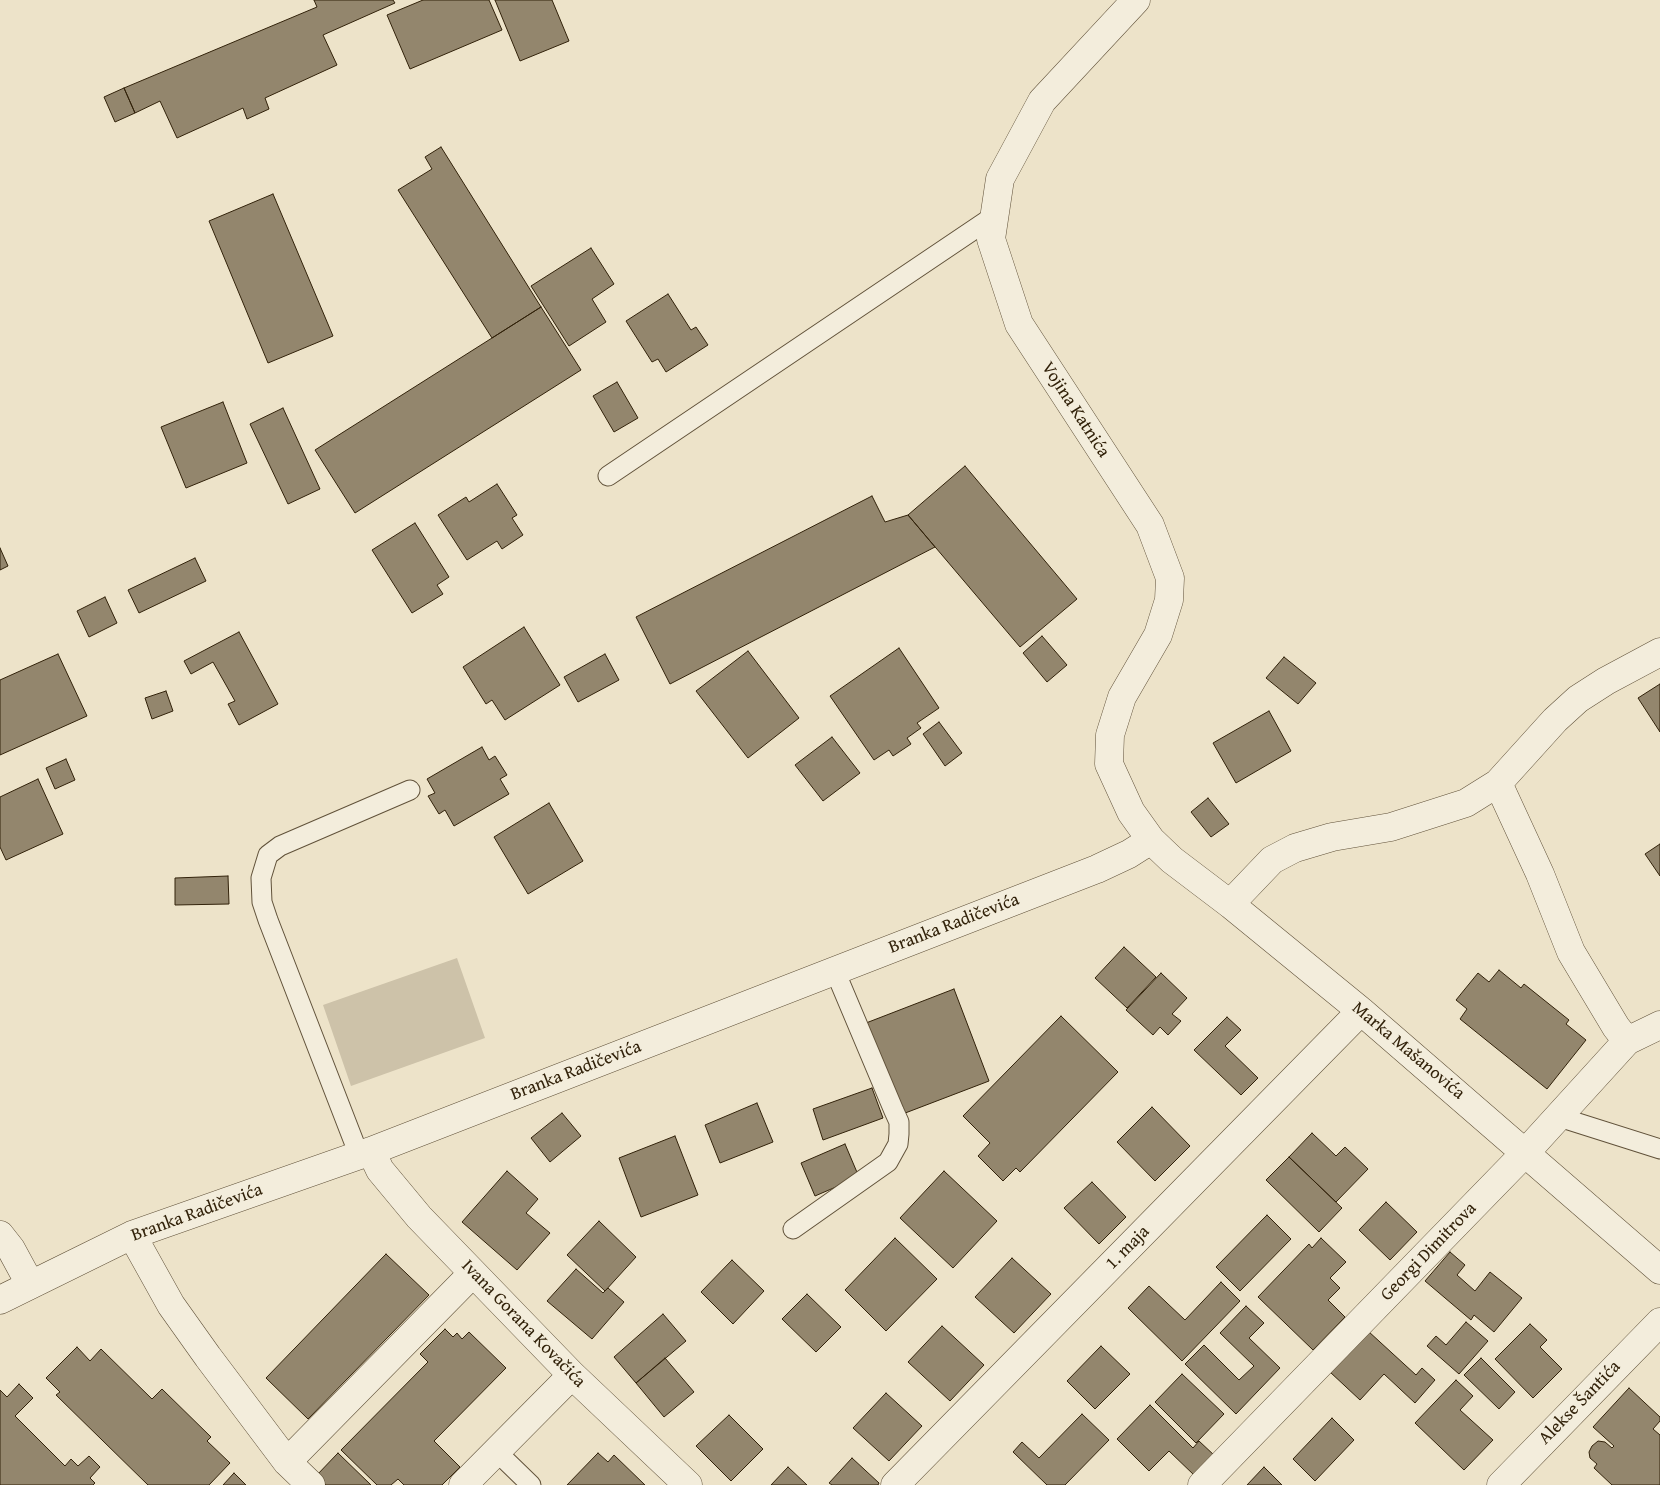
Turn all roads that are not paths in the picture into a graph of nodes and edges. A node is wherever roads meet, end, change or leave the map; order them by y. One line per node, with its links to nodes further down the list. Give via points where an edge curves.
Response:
1 (1136, 0): 2 (street, Vojina Katnića, via 1042,102 1000,179)
2 (994, 216): 3 (lane); 7 (street, Vojina Katnića, via 991,239 1019,324 1150,525 1170,578 1169,600 1158,635 1122,697 1110,734 1109,764 1131,812)
3 (608, 476)
4 (1660, 652): 5 (street, via 1578,699)
5 (1498, 783): 8 (street, via 1466,803 1391,827 1332,837 1295,848 1272,860); 12 (street, via 1571,952)
6 (410, 790): 16 (lane, via 280,846 268,855 261,878 262,902 268,920)
7 (1151, 840): 8 (street, Marka Mašanovića); 9 (street, Branka Radičevića, via 1097,869)
8 (1230, 904): 10 (street, Marka Mašanovića)
9 (834, 970): 16 (street, Branka Radičevića); 17 (lane, via 899,1122 899,1134 896,1149 888,1162)
10 (1361, 1011): 15 (street, Marka Mašanovića); 32 (street, 1. maja)
11 (1660, 1025): 12 (street, Georgi Dimitrova)
12 (1627, 1041): 13 (street, Georgi Dimitrova)
13 (1559, 1117): 14 (lane); 15 (street, Georgi Dimitrova)
14 (1660, 1149)
15 (1526, 1152): 20 (street, Marka Mašanovića); 33 (street, Georgi Dimitrova)
16 (365, 1153): 19 (street, Branka Radičevića); 21 (street, Ivana Gorana Kovačića, via 419,1217)
17 (793, 1229)
18 (0, 1235): 22 (street)
19 (132, 1235): 22 (street, Branka Radičevića); 27 (street, via 171,1305)
20 (1660, 1270)
21 (473, 1273): 25 (street, Ivana Gorana Kovačića); 27 (street)
22 (30, 1284): 23 (street, Branka Radičevića)
23 (0, 1300)
24 (1660, 1322): 34 (street, Alekse Šantića)
25 (572, 1375): 26 (street); 31 (street, Ivana Gorana Kovačića)
26 (496, 1450): 29 (street); 30 (lane)
27 (287, 1462): 28 (street)
28 (311, 1485)
29 (463, 1485)
30 (531, 1485)
31 (688, 1485)
32 (894, 1485)
33 (1202, 1485)
34 (1501, 1485)

